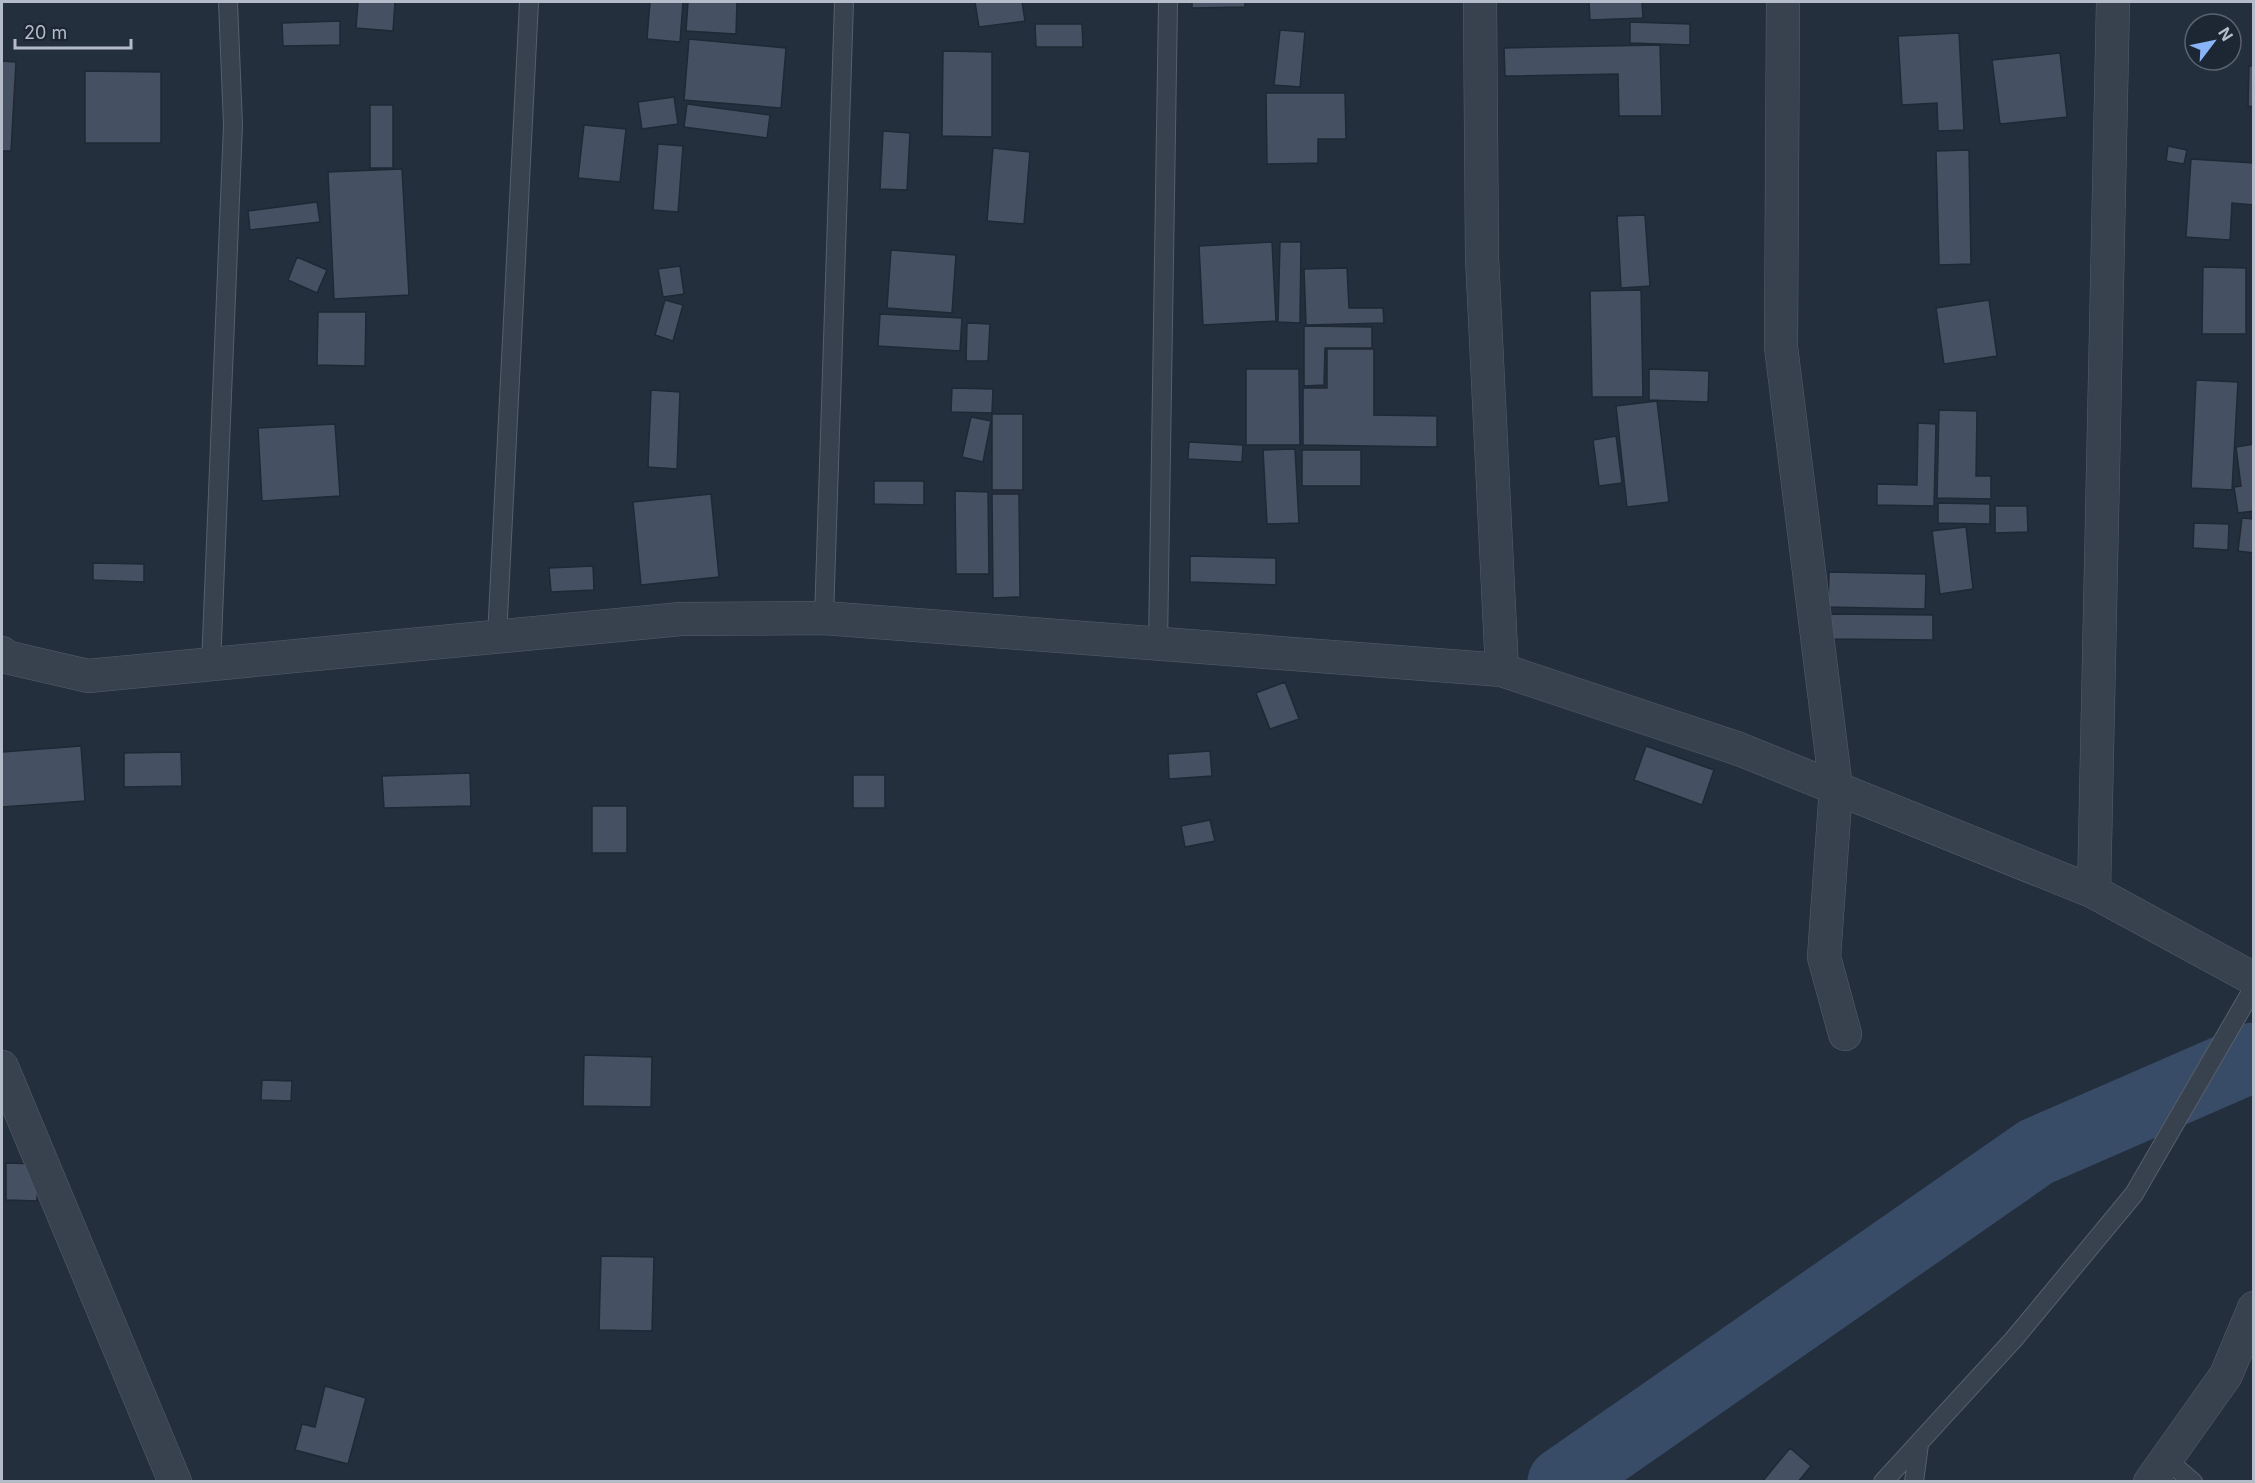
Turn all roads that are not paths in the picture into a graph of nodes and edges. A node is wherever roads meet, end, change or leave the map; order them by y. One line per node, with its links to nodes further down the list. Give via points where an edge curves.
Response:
1 (228, 2): 12 (lane, via 233,124)
2 (529, 2): 9 (lane)
3 (844, 2): 8 (lane)
4 (1168, 2): 10 (lane)
5 (1480, 2): 13 (street, via 1482,256)
6 (1783, 2): 14 (street, via 1781,347)
7 (2113, 2): 15 (street)
8 (824, 618): 9 (street, via 681,619); 10 (street)
9 (497, 637): 12 (street)
10 (1158, 644): 13 (street)
11 (2, 653): 12 (street, via 88,676)
12 (211, 665)
13 (1502, 670): 14 (street, via 1739,749)
14 (1836, 788): 15 (street); 18 (street, via 1824,957)
15 (2094, 892): 16 (street)
16 (2253, 979)
17 (2253, 987): 21 (lane, via 2134,1194 2014,1339)
18 (1845, 1034)
19 (2, 1067): 23 (street)
20 (2253, 1308): 22 (street, via 2226,1375)
21 (1919, 1444): 24 (lane); 25 (lane)
22 (2158, 1470): 26 (lane)
23 (175, 1482)
24 (1884, 1482)
25 (1914, 1482)
26 (2193, 1482)

